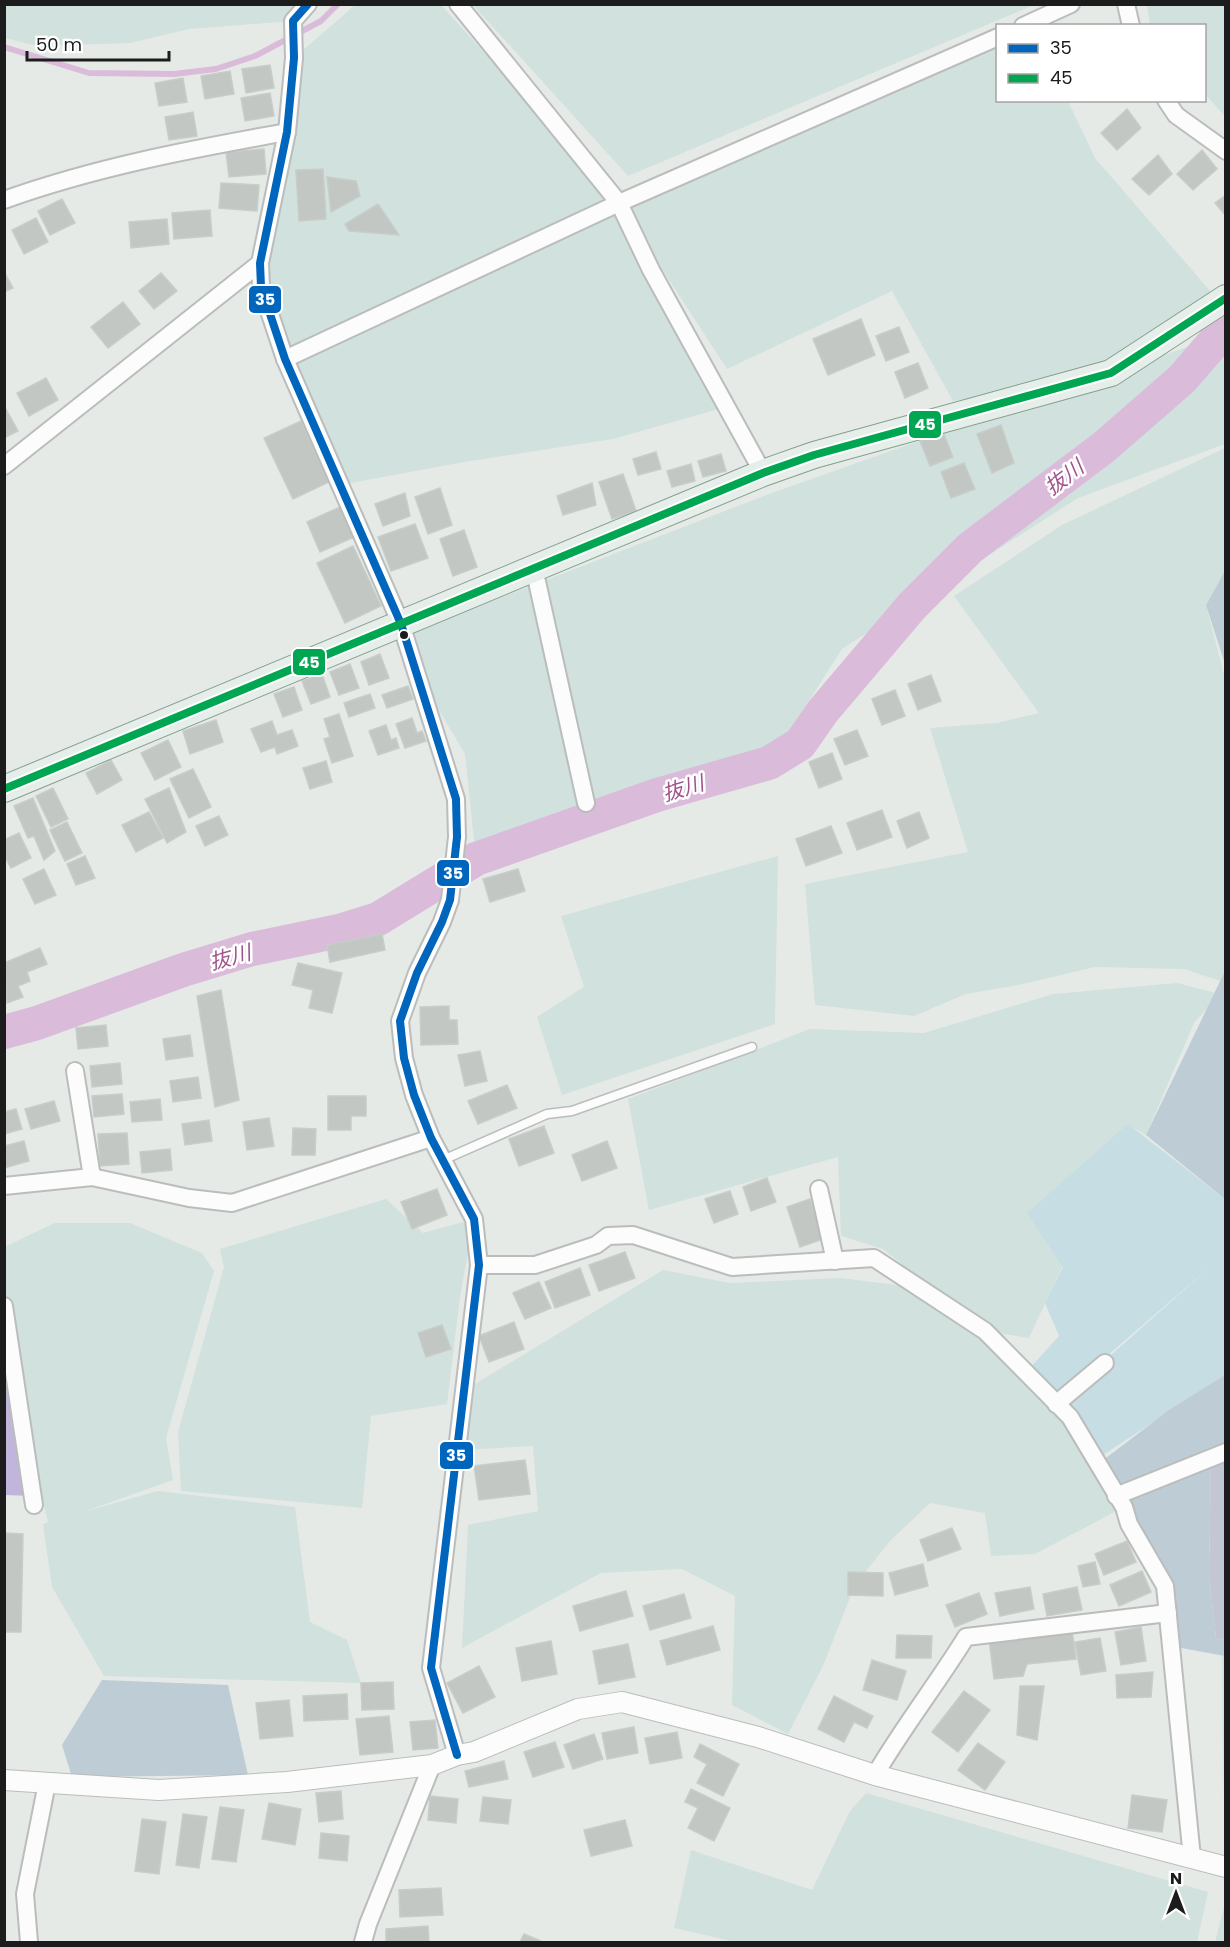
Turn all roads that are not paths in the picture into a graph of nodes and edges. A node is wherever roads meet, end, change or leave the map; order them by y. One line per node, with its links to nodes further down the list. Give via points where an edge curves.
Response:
1 (308, 4): 9 (street, via 293,21)
2 (458, 4): 12 (street)
3 (1071, 4): 5 (street)
4 (1126, 4): 6 (street)
5 (1027, 24)
6 (1131, 24)
7 (996, 38): 12 (street)
8 (1167, 102): 10 (street, via 1176,115)
9 (287, 132): 11 (street, via 191,150 42,186); 13 (street)
10 (1226, 152)
11 (4, 200)
12 (619, 203): 15 (street); 17 (street, via 651,270)
13 (260, 263): 15 (street, via 261,287); 16 (street)
14 (1226, 298): 17 (main road, via 1112,373 814,455)
15 (285, 359): 19 (street)
16 (4, 466)
17 (763, 473): 18 (main road)
18 (534, 568): 19 (main road); 21 (street)
19 (401, 624): 20 (main road); 24 (street, via 456,799 457,837 450,900 400,1021 404,1058)
20 (4, 789)
21 (586, 803)
22 (752, 1047): 25 (lane, via 572,1111 547,1114)
23 (75, 1071): 26 (street)
24 (431, 1138): 25 (street); 26 (street, via 232,1203)
25 (443, 1160): 30 (street, via 474,1220)
26 (92, 1177): 27 (street)
27 (4, 1186)
28 (819, 1189): 29 (street)
29 (835, 1261): 30 (street, via 732,1267 633,1235 608,1236 596,1245 535,1265); 33 (street, via 874,1258 953,1308 985,1331)
30 (479, 1264): 38 (street, via 431,1668)
31 (4, 1306): 36 (street)
32 (1105, 1362): 33 (street)
33 (1056, 1404): 35 (street, via 1070,1417)
34 (1226, 1452): 35 (street)
35 (1116, 1496): 37 (street, via 1165,1586)
36 (34, 1505)
37 (1168, 1613): 40 (street, via 966,1637 939,1681 904,1725); 43 (street)
38 (457, 1755): 39 (street); 40 (street, via 474,1752 579,1709 622,1702 758,1737)
39 (432, 1765): 42 (street, via 287,1782 159,1790); 46 (street)
40 (875, 1775): 43 (street)
41 (4, 1780): 42 (street)
42 (46, 1784): 45 (street, via 25,1894)
43 (1192, 1858): 44 (street)
44 (1226, 1866)
45 (28, 1942)
46 (363, 1942)

